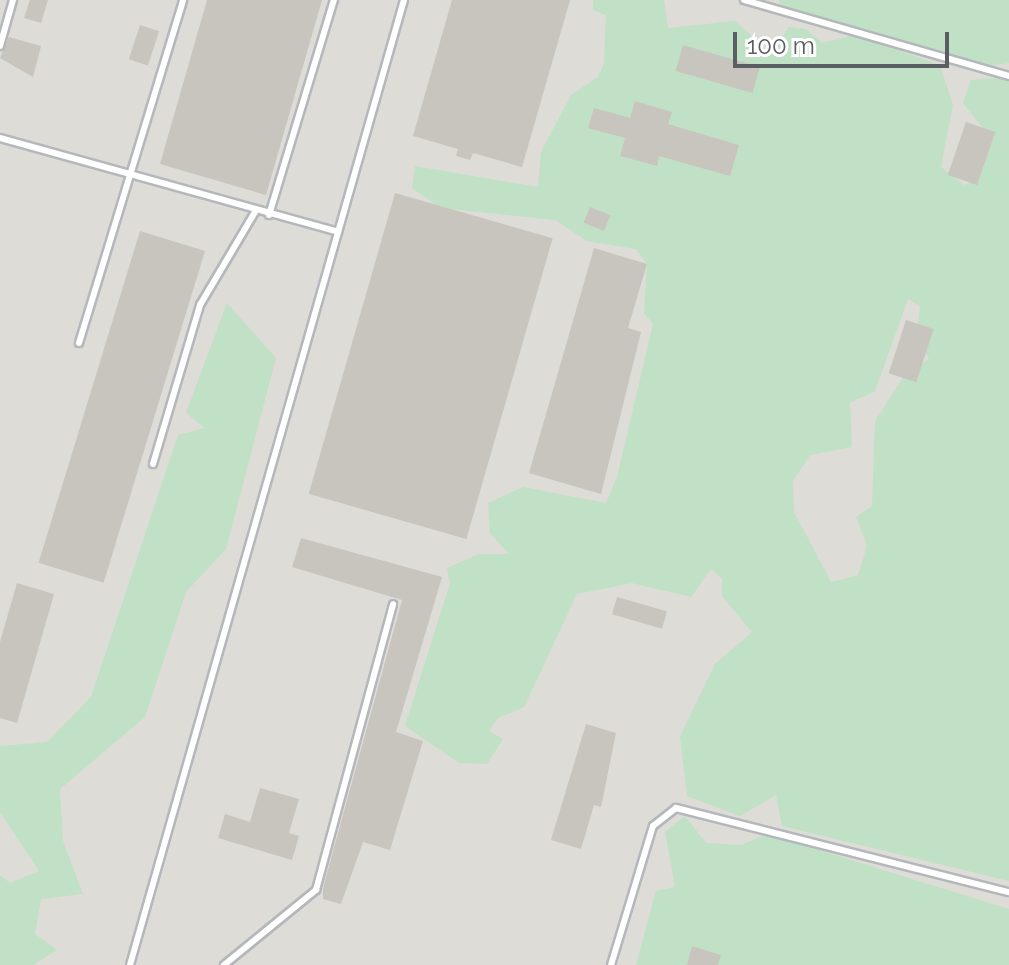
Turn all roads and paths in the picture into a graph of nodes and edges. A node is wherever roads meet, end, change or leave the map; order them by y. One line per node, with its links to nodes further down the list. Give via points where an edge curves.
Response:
1 (13, 0): 6 (lane)
2 (183, 0): 9 (lane)
3 (334, 0): 11 (lane)
4 (404, 0): 12 (lane)
5 (744, 0): 7 (lane)
6 (0, 46)
7 (1009, 76)
8 (0, 138): 9 (lane)
9 (129, 175): 10 (lane); 13 (lane)
10 (255, 212): 11 (lane); 14 (lane, via 200,305)
11 (269, 215): 12 (lane)
12 (338, 232): 17 (lane)
13 (79, 343)
14 (153, 464)
15 (393, 604): 18 (lane, via 316,890)
16 (1009, 892): 19 (lane, via 676,808 653,826)
17 (130, 965)
18 (224, 965)
19 (611, 965)

